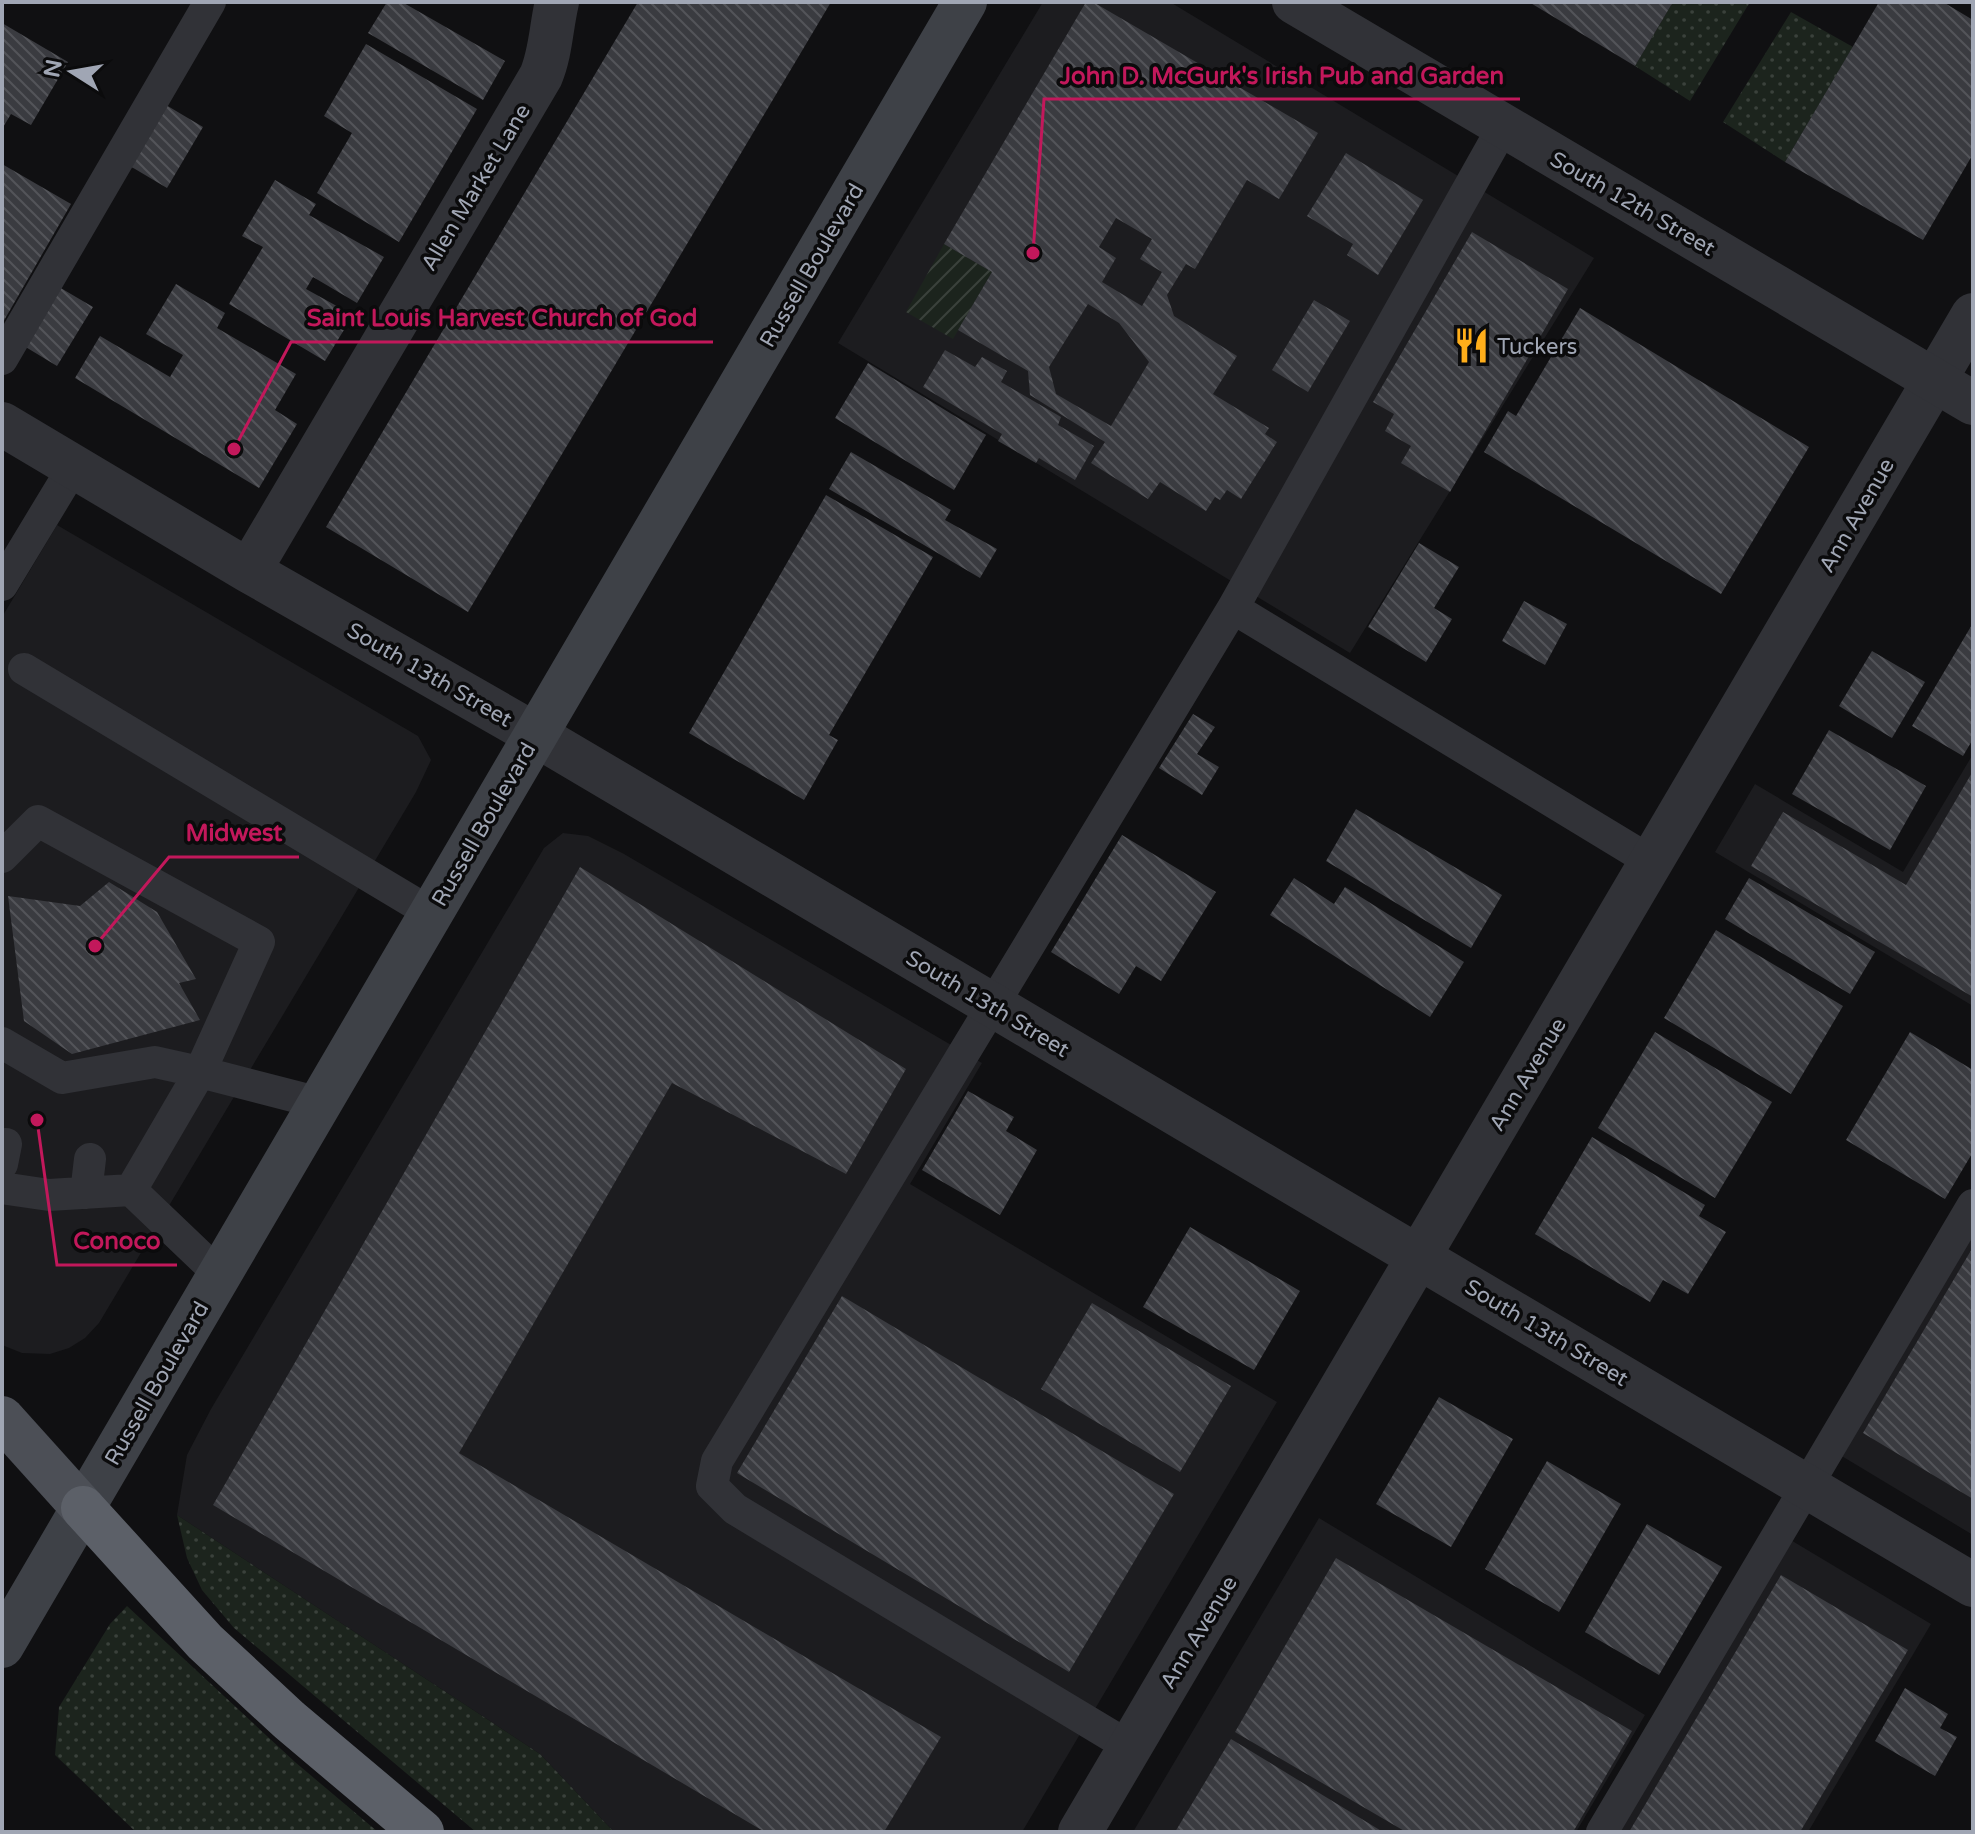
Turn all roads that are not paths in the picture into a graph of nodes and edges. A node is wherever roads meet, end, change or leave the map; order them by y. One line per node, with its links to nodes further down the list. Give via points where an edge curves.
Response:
1 (210, 2): 7 (lane)
2 (557, 2): 12 (street, Allen Market Lane, via 541,76)
3 (965, 2): 16 (main road, Russell Boulevard)
4 (1294, 2): 5 (street, South 12th Street)
5 (1503, 127): 8 (street, South 12th Street); 14 (lane)
6 (1973, 315): 8 (street, Ann Avenue)
7 (2, 359)
8 (1935, 381): 9 (street, South 12th Street); 18 (street, Ann Avenue)
9 (1973, 403)
10 (2, 424): 11 (street, South 13th Street)
11 (74, 466): 12 (street, South 13th Street); 13 (lane)
12 (249, 571): 16 (street, South 13th Street)
13 (2, 585)
14 (1233, 608): 18 (lane); 20 (lane)
15 (24, 669): 19 (lane)
16 (536, 735): 19 (main road, Russell Boulevard); 20 (street, South 13th Street)
17 (2, 857): 22 (lane, via 38,821 259,942)
18 (1652, 862): 29 (street, Ann Avenue)
19 (431, 913): 23 (main road, Russell Boulevard)
20 (991, 1005): 29 (street, South 13th Street); 36 (lane, via 717,1461 712,1486 735,1509)
21 (17, 1057): 22 (lane, via 62,1078 99,1080 155,1062)
22 (200, 1072): 23 (lane); 26 (lane)
23 (320, 1103): 30 (main road, Russell Boulevard)
24 (90, 1159): 27 (lane)
25 (2, 1188): 27 (lane, via 49,1195)
26 (131, 1190): 27 (lane); 30 (lane)
27 (86, 1193)
28 (1973, 1205): 32 (lane)
29 (1419, 1256): 32 (street, South 13th Street); 36 (street, Ann Avenue)
30 (220, 1275): 33 (main road, Russell Boulevard)
31 (2, 1418): 33 (main road)
32 (1805, 1487): 34 (street, South 13th Street); 39 (lane)
33 (83, 1508): 35 (main road, Russell Boulevard); 37 (highway, via 205,1642)
34 (1973, 1585)
35 (2, 1646)
36 (1130, 1747): 38 (street, Ann Avenue)
37 (422, 1832)
38 (1080, 1832)
39 (1602, 1832)

